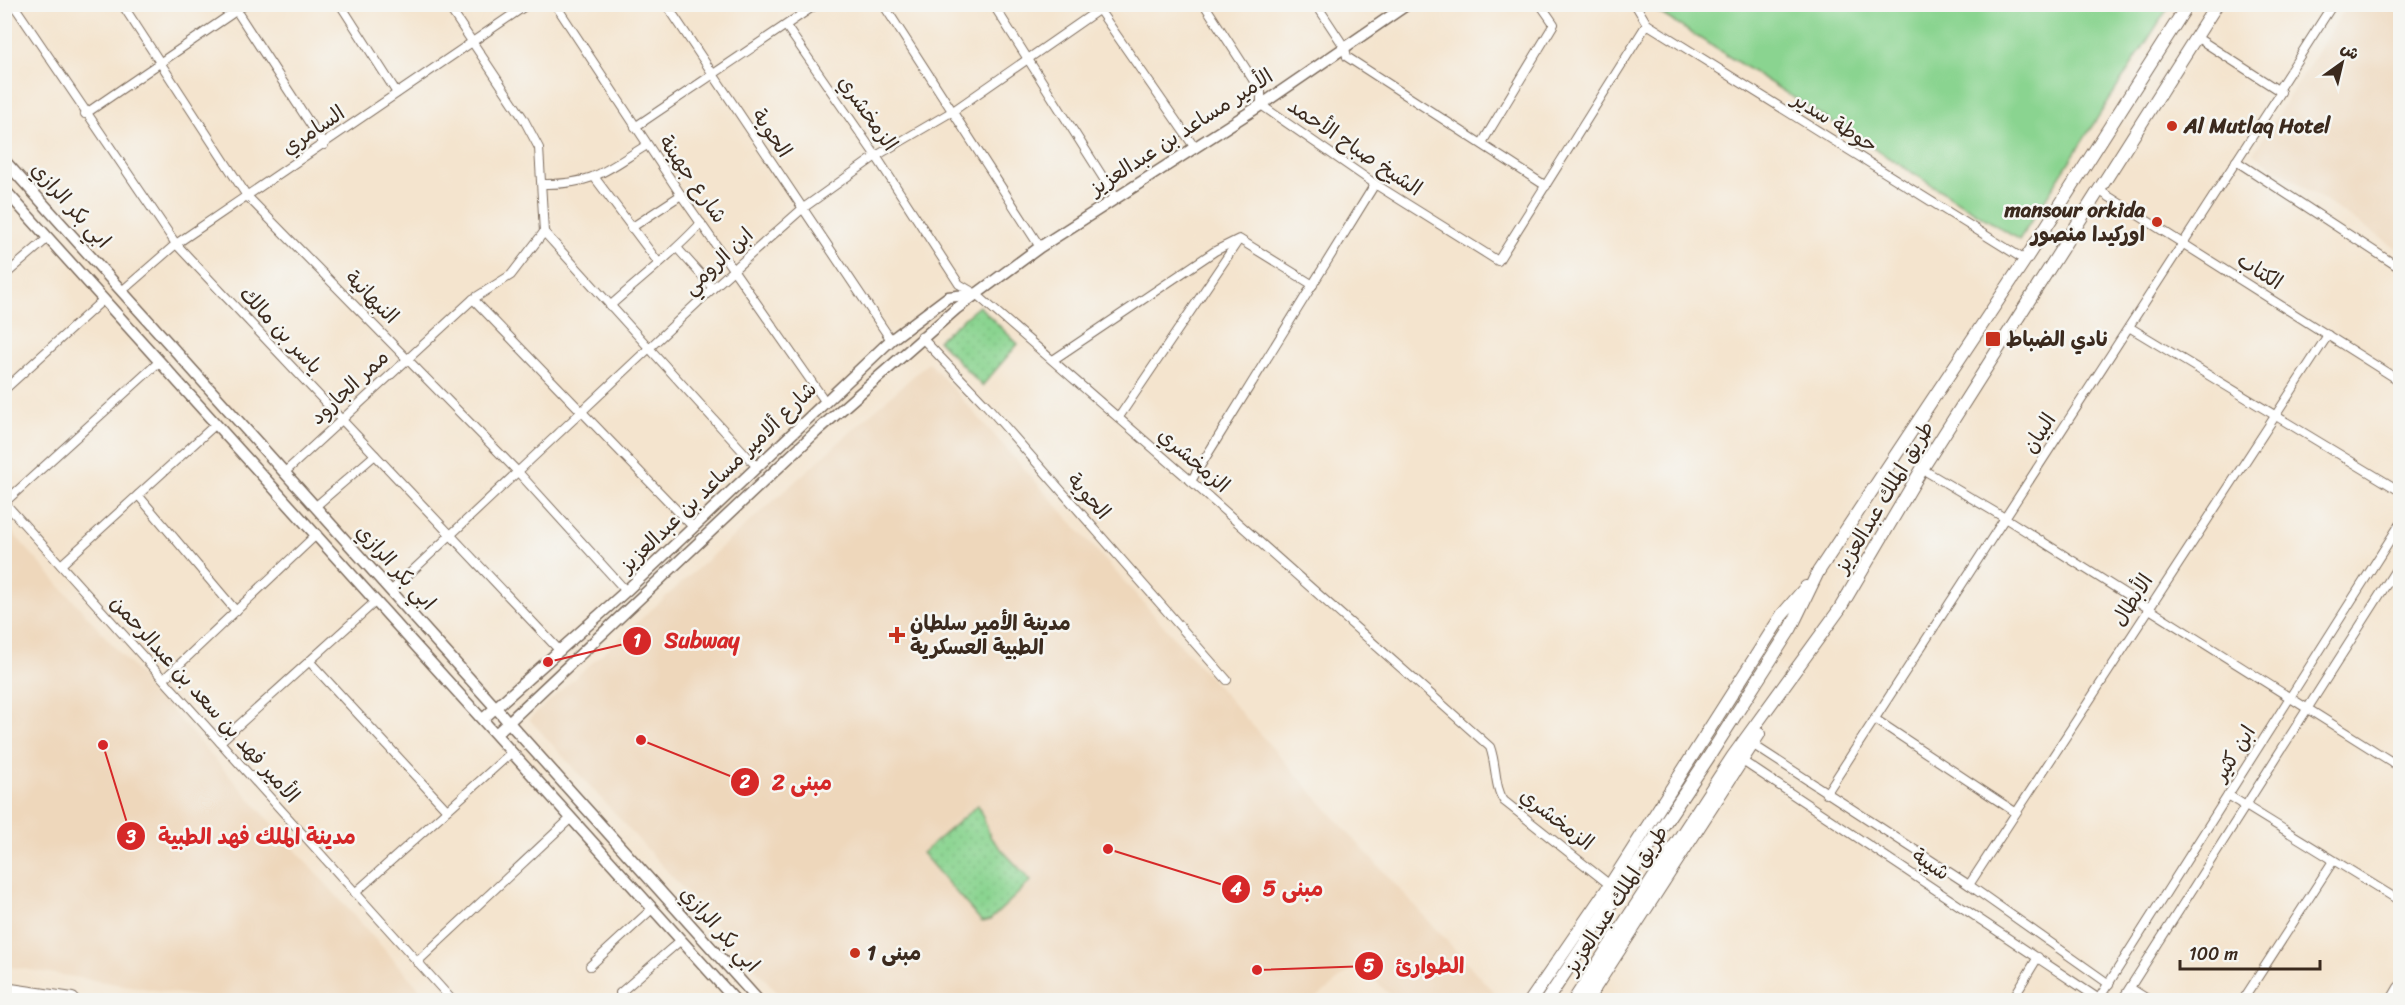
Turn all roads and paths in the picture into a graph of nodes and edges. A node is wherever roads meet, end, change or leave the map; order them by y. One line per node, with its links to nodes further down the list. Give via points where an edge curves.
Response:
1 (13, 4): 35 (street, ياسر بن مالك)
2 (122, 4): 29 (street, النبهانية)
3 (246, 4): 22 (street)
4 (340, 4): 32 (street)
5 (447, 4): 26 (street)
6 (528, 4): 26 (street, السامري)
7 (555, 4): 36 (street, شارع جهينة)
8 (666, 4): 30 (street, الحوية)
9 (817, 4): 24 (street)
10 (883, 4): 34 (street)
11 (993, 4): 28 (street)
12 (1107, 4): 21 (street, ابن الرومي)
13 (1204, 4): 33 (street, الشيخ صباح الأحمد, via 1261,92)
14 (1316, 4): 27 (street)
15 (1408, 4): 27 (street, الأمير مساعد بن عبدالعزيز)
16 (1540, 4): 37 (street, via 1554,24)
17 (1635, 4): 23 (street, حوطة سدير)
18 (2188, 4): 63 (main road, طريق الملك عبدالعزيز)
19 (2217, 4): 25 (main road, طريق الملك عبدالعزيز)
20 (2332, 4): 31 (street, البيان)
21 (1097, 7): 28 (street, ابن الرومي); 40 (street)
22 (234, 8): 29 (street); 38 (street)
23 (1647, 24): 47 (street); 63 (street, حوطة سدير)
24 (786, 26): 30 (street); 41 (street, الزمخشري)
25 (2196, 37): 31 (street); 49 (main road, طريق الملك عبدالعزيز)
26 (472, 43): 32 (street, السامري); 45 (street, via 539,148)
27 (1345, 48): 33 (street, الأمير مساعد بن عبدالعزيز); 37 (street, via 1347,57)
28 (1029, 60): 34 (street, ابن الرومي); 52 (street)
29 (159, 63): 35 (street); 51 (street, النبهانية)
30 (711, 75): 36 (street); 53 (street, الحوية)
31 (2279, 91): 43 (street, البيان)
32 (397, 93): 38 (street, السامري)
33 (1261, 105): 40 (street, الأمير مساعد بن عبدالعزيز); 46 (street, الشيخ صباح الأحمد)
34 (953, 111): 41 (street, ابن الرومي); 61 (street)
35 (85, 114): 60 (street, ياسر بن مالك)
36 (635, 127): 39 (street, شارع جهينة)
37 (1482, 143): 47 (street)
38 (324, 145): 51 (street, السامري)
39 (647, 145): 44 (street); 50 (street, شارع جهينة)
40 (1195, 148): 52 (street, الأمير مساعد بن عبدالعزيز)
41 (876, 156): 53 (street, ابن الرومي); 71 (street, الزمخشري, via 959,284)
42 (4, 160): 70 (street, ابي بكر الرازي)
43 (2236, 161): 59 (street, البيان); 65 (street)
44 (595, 178): 45 (street, via 571,184); 55 (street)
45 (543, 184): 56 (street)
46 (1375, 184): 47 (street, الشيخ صباح الأحمد, via 1498,261); 68 (street)
47 (1546, 186)
48 (4, 189): 57 (street, ابي بكر الرازي)
49 (2100, 191): 59 (street, الكتاب); 95 (main road, طريق الملك عبدالعزيز)
50 (681, 195): 54 (street, شارع جهينة); 55 (street)
51 (247, 196): 60 (street, السامري); 80 (street, النبهانية)
52 (1116, 198): 61 (street, الأمير مساعد بن عبدالعزيز)
53 (802, 209): 66 (street, ابن الرومي); 78 (street, الحوية)
54 (701, 223): 62 (street); 66 (street, شارع جهينة)
55 (631, 228): 64 (street)
56 (544, 232): 73 (street, ممر الجارود, via 511,274); 74 (street)
57 (48, 238): 67 (street); 72 (street, ابي بكر الرازي)
58 (1239, 239): 68 (street); 81 (street, via 1215,251); 88 (street)
59 (2183, 243): 75 (street, البيان); 76 (street, الكتاب)
60 (176, 244): 70 (street, السامري); 89 (street, ياسر بن مالك)
61 (1040, 247): 71 (street, الأمير مساعد بن عبدالعزيز)
62 (678, 249): 64 (street); 69 (street)
63 (2025, 260): 110 (main road, طريق الملك عبدالعزيز)
64 (658, 262): 74 (street)
65 (2400, 268)
66 (733, 270): 69 (street, ابن الرومي); 85 (street, شارع جهينة)
67 (4, 276)
68 (1313, 285): 98 (street)
69 (713, 288): 79 (street, ابن الرومي)
70 (122, 291): 96 (street, ابي بكر الرازي)
71 (976, 294): 77 (street, الأمير مساعد بن عبدالعزيز); 78 (street, شارع ألامير مساعد بن عبدالعزيز, via 948,297); 81 (street, الزمخشري)
72 (104, 299): 82 (street, ابي بكر الرازي); 84 (street)
73 (473, 299): 80 (street, ممر الجارود); 86 (street)
74 (610, 306): 79 (street)
75 (2129, 327): 87 (street); 103 (street, البيان)
76 (2328, 336): 83 (street, الكتاب); 87 (street, الأبطال)
77 (921, 337): 93 (street, الأمير مساعد بن عبدالعزيز); 120 (street, الحوية, via 987,406)
78 (891, 340): 85 (street, شارع ألامير مساعد بن عبدالعزيز)
79 (650, 350): 86 (street, ابن الرومي); 94 (street)
80 (407, 358): 89 (street, ممر الجارود); 97 (street, النبهانية)
81 (1053, 360): 88 (street, الزمخشري)
82 (160, 361): 90 (street, ابي بكر الرازي); 101 (street)
83 (2400, 381)
84 (4, 390)
85 (825, 401): 91 (street, شارع ألامير مساعد بن عبدالعزيز)
86 (583, 412): 97 (street, ابن الرومي); 105 (street)
87 (2275, 416): 99 (street); 114 (street, الأبطال)
88 (1119, 417): 98 (street, الزمخشري)
89 (340, 419): 92 (street, ياسر بن مالك); 96 (street, ممر الجارود)
90 (216, 424): 100 (street); 106 (street, ابي بكر الرازي)
91 (780, 446): 93 (street, via 788,448); 94 (street, شارع ألامير مساعد بن عبدالعزيز)
92 (375, 455): 102 (street); 107 (street, ياسر بن مالك)
93 (791, 456): 126 (street, الأمير مساعد بن عبدالعزيز)
94 (756, 467): 105 (street, شارع ألامير مساعد بن عبدالعزيز)
95 (1922, 469): 103 (street); 115 (main road, طريق الملك عبدالعزيز)
96 (285, 472): 102 (street, ابي بكر الرازي)
97 (519, 474): 107 (street, ابن الرومي); 112 (street, النبهانية)
98 (1191, 481): 141 (street, الزمخشري, via 1490,747 1497,791 1504,801)
99 (2400, 491)
100 (138, 495): 109 (street); 116 (street)
101 (5, 502): 109 (street, الأمير فهد بن سعد بن عبدالرحمن)
102 (316, 507): 111 (street, ابي بكر الرازي)
103 (2005, 518): 114 (street); 125 (street, البيان)
104 (2400, 524): 121 (street, ابن كثير)
105 (693, 527): 112 (street, شارع ألامير مساعد بن عبدالعزيز)
106 (316, 534): 113 (street, ابي بكر الرازي); 116 (street)
107 (450, 536): 111 (street, ابن الرومي); 117 (street, ياسر بن مالك)
108 (2400, 563): 123 (street, ابن كثير)
109 (61, 565): 119 (street, الأمير فهد بن سعد بن عبدالرحمن)
110 (1818, 572): 141 (main road, via 1782,615); 160 (main road, طريق الملك عبدالعزيز, via 1791,628)
111 (391, 591): 122 (street, ابي بكر الرازي)
112 (626, 591): 117 (street, شارع ألامير مساعد بن عبدالعزيز)
113 (376, 601): 118 (street); 124 (street, ابي بكر الرازي)
114 (2148, 609): 121 (street); 138 (street, الأبطال)
115 (1839, 610): 129 (main road); 161 (main road, طريق الملك عبدالعزيز, via 1734,756)
116 (236, 611): 119 (street)
117 (560, 651): 122 (street, شارع ألامير مساعد بن عبدالعزيز)
118 (309, 661): 128 (street); 137 (street)
119 (164, 679): 128 (street, الأمير فهد بن سعد بن عبدالرحمن)
120 (1227, 680)
121 (2290, 697): 123 (street); 135 (street, ابن كثير)
122 (496, 707): 124 (street, شارع ألامير مساعد بن عبدالعزيز); 126 (street, ابي بكر الرازي)
123 (2308, 709): 133 (street); 136 (street, ابن كثير)
124 (483, 719): 127 (street, ابي بكر الرازي)
125 (1875, 719): 134 (street, البيان); 138 (street)
126 (509, 722): 127 (street); 158 (street, ابي بكر الرازي)
127 (496, 734): 131 (street, ابي بكر الرازي)
128 (220, 742): 143 (street, الأمير فهد بن سعد بن عبدالرحمن)
129 (1752, 744): 132 (main road); 134 (street, شيبة)
130 (2400, 750): 133 (street)
131 (512, 752): 137 (street); 139 (street, ابي بكر الرازي)
132 (1741, 760): 147 (street, شيبة); 162 (main road)
133 (2397, 765)
134 (1826, 794): 142 (street, شيبة)
135 (2228, 795): 136 (street); 150 (street, ابن كثير)
136 (2244, 805): 140 (street); 151 (street, ابن كثير)
137 (447, 810): 143 (street)
138 (2015, 812): 142 (street, الأبطال)
139 (571, 818): 145 (street, ابي بكر الرازي); 148 (street)
140 (2333, 861): 144 (street); 167 (street)
141 (1610, 885): 159 (main road)
142 (1969, 885): 150 (street, شيبة)
143 (355, 893): 148 (street, الأمير فهد بن سعد بن عبدالرحمن)
144 (2400, 901)
145 (653, 908): 146 (street, ابي بكر الرازي); 149 (street)
146 (681, 940): 154 (street); 157 (street, ابي بكر الرازي)
147 (2038, 957): 163 (street); 164 (street, شيبة)
148 (417, 962): 156 (street, الأمير فهد بن سعد بن عبدالرحمن)
149 (590, 966)
150 (2109, 984): 164 (street, ابن كثير)
151 (2130, 988): 165 (street, ابن كثير); 166 (street)
152 (2400, 988): 168 (main road)
153 (4, 990): 155 (main road)
154 (620, 998)
155 (72, 1000)
156 (452, 1000)
157 (735, 1000)
158 (758, 1000)
159 (1531, 1000)
160 (1546, 1000)
161 (1574, 1000)
162 (1587, 1000)
163 (2012, 1000)
164 (2098, 1000)
165 (2122, 1000)
166 (2149, 1000)
167 (2243, 1000)
168 (2392, 1000)

